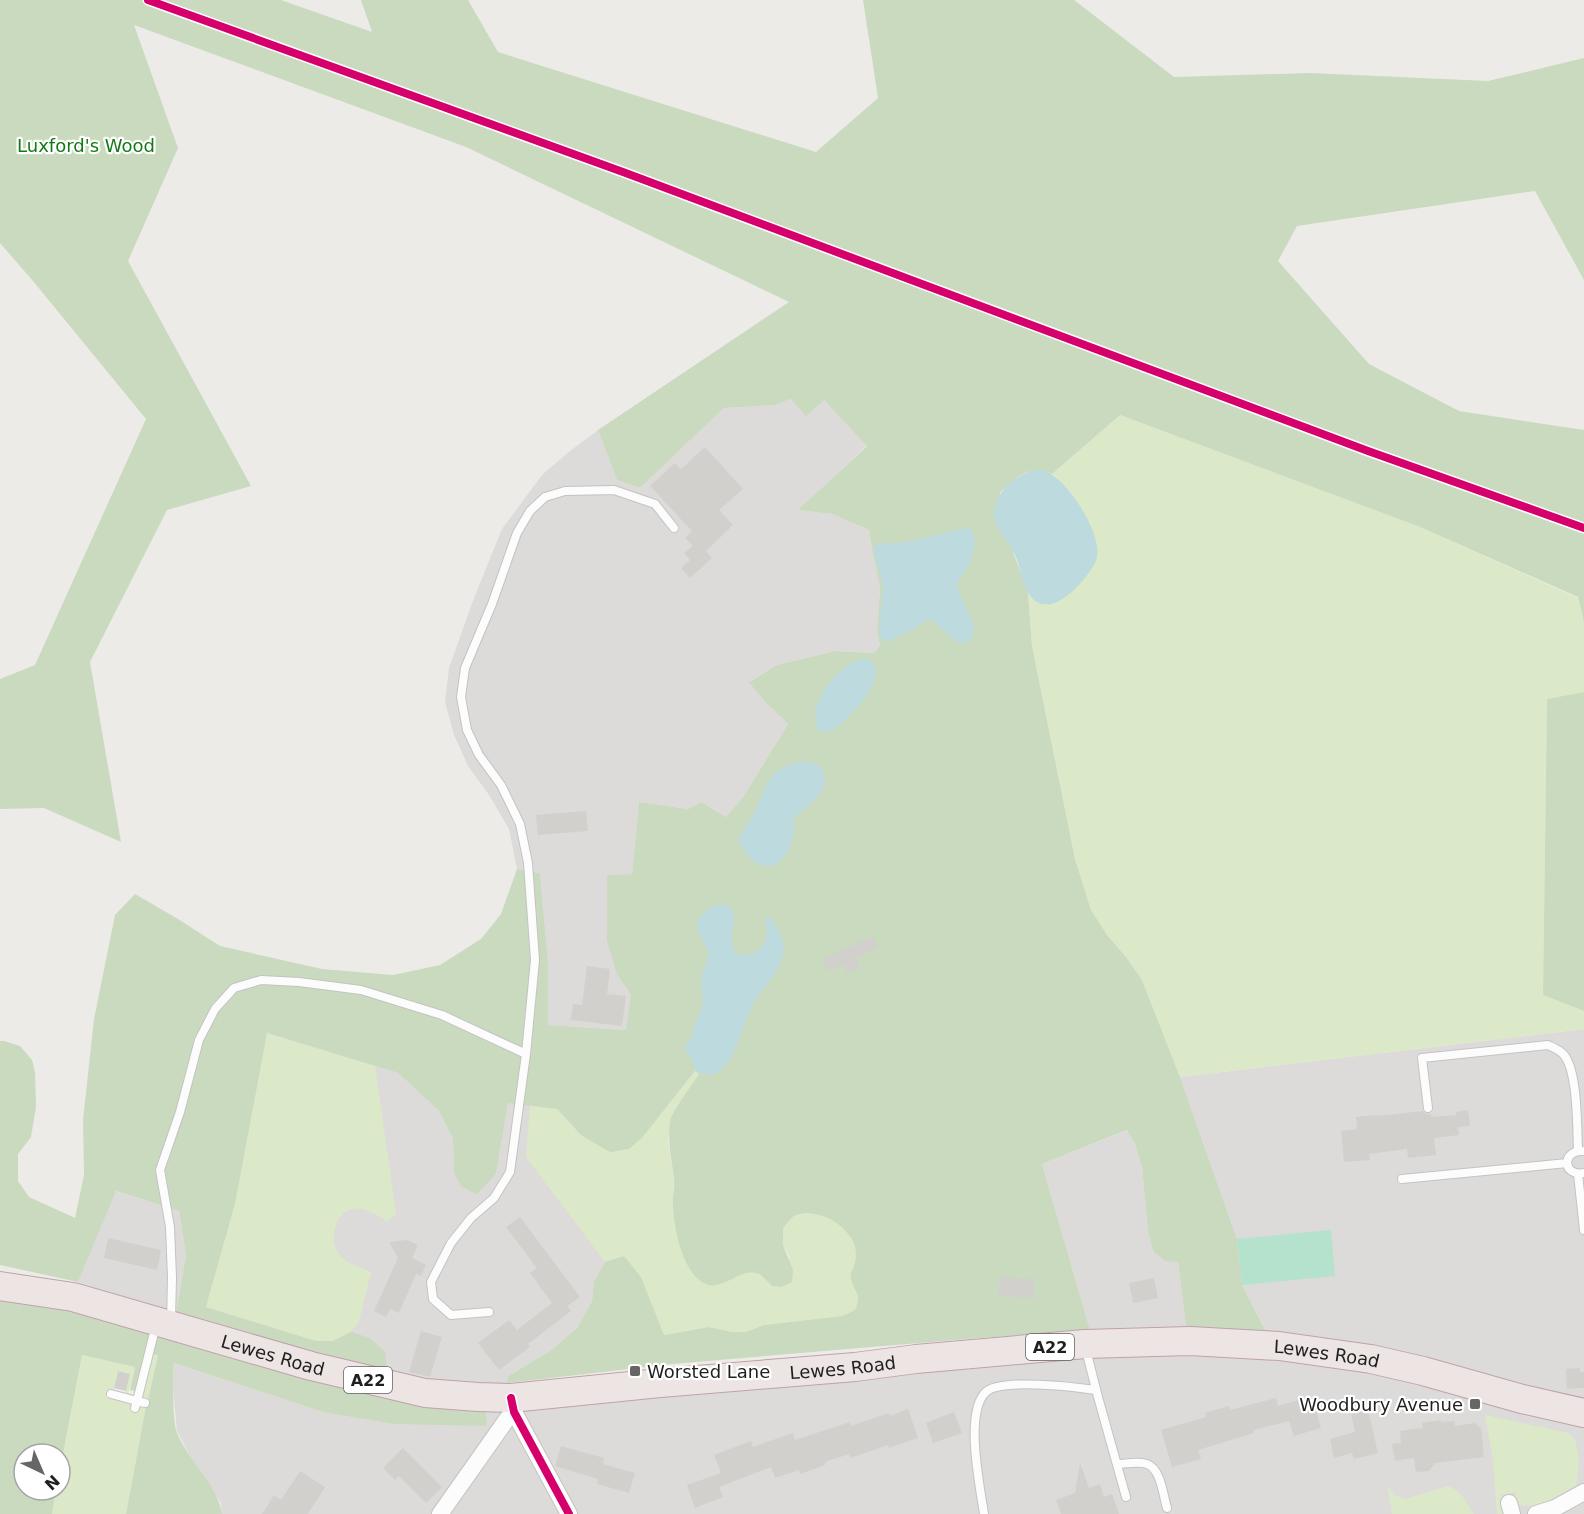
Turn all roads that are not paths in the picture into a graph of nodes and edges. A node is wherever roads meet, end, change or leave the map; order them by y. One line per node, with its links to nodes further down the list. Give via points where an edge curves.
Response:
1 (674, 528): 2 (lane, via 655,504 614,490 565,491 545,497 530,511 517,533 465,668 461,697 467,730 479,755 501,784 520,824 528,863 535,960)
2 (526, 1054): 10 (lane, via 510,1172 494,1198 451,1243 431,1282 433,1299 451,1315); 11 (lane, via 442,1015 362,990 261,980 234,988 215,1009 199,1040 160,1170 170,1227 172,1276)
3 (1428, 1108): 4 (lane, via 1422,1058 1548,1045 1563,1053 1569,1062)
4 (1581, 1151): 5 (lane, via 1573,1152)
5 (1567, 1163): 6 (lane, via 1573,1172); 7 (lane)
6 (1581, 1173): 8 (lane)
7 (1402, 1179)
8 (1584, 1230)
9 (0, 1286): 11 (highway, Lewes Road / A22, via 73,1297)
10 (489, 1312)
11 (164, 1323): 14 (lane, via 139,1404); 15 (highway, Lewes Road / A22, via 311,1366 425,1393)
12 (1085, 1344): 13 (lane); 15 (highway, Lewes Road / A22, via 660,1383); 16 (highway, Lewes Road / A22, via 1190,1341 1278,1346 1371,1359)
13 (1096, 1390): 17 (lane); 23 (lane, via 1032,1385 995,1386 986,1392 979,1403 973,1434)
14 (111, 1395)
15 (512, 1405): 21 (street, via 507,1419); 22 (street)
16 (1584, 1413)
17 (1117, 1464): 19 (lane); 20 (lane, via 1151,1467)
18 (1584, 1491): 24 (street)
19 (1126, 1497)
20 (1167, 1508)
21 (440, 1514)
22 (569, 1514)
23 (984, 1514)
24 (1536, 1514)

